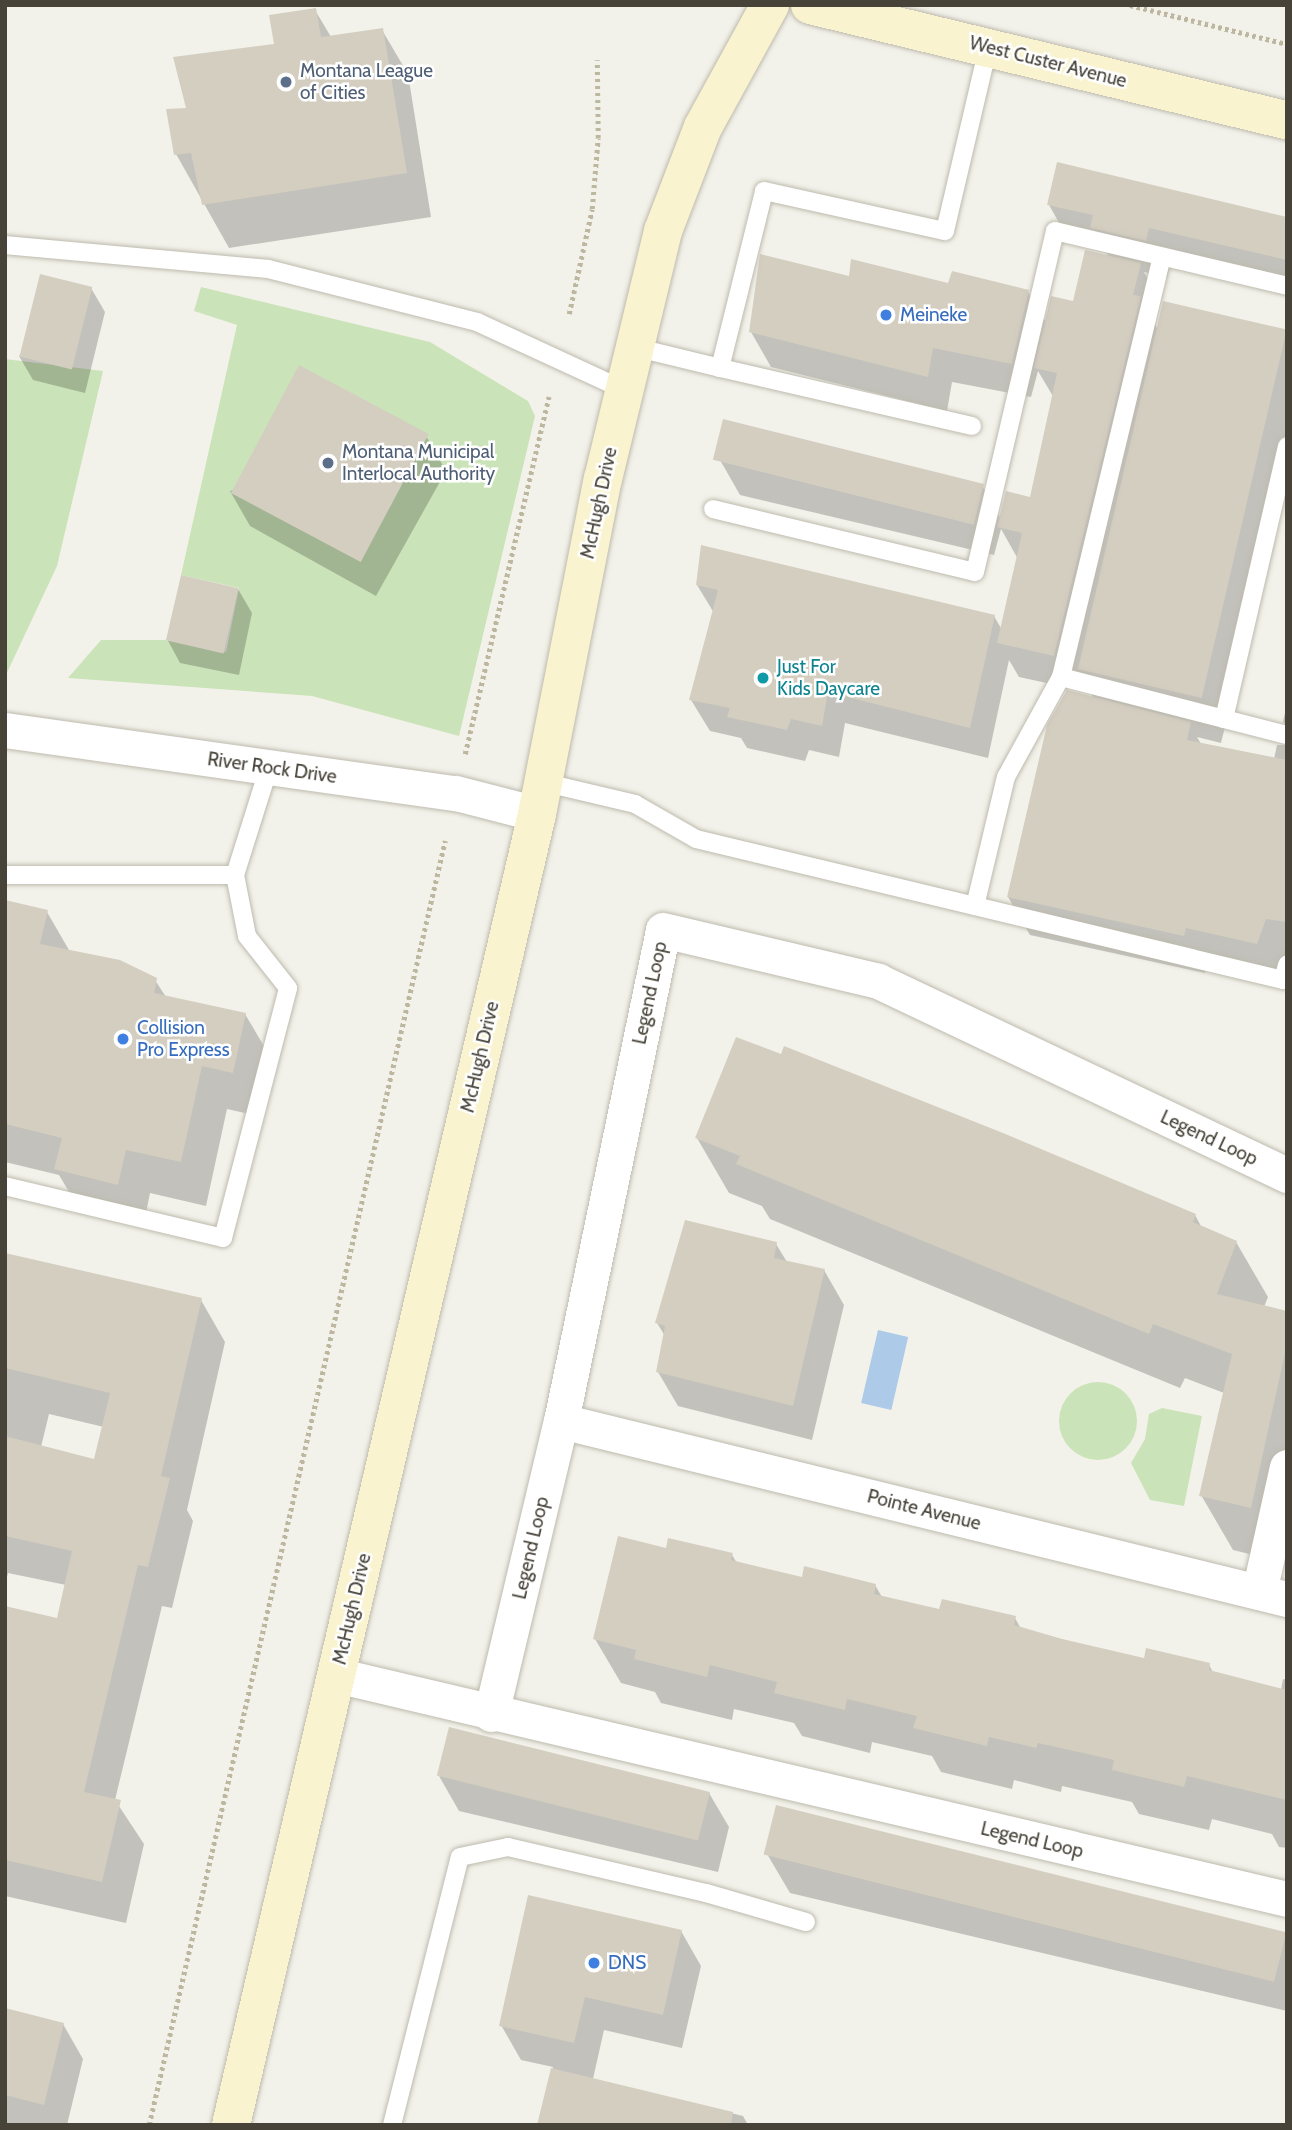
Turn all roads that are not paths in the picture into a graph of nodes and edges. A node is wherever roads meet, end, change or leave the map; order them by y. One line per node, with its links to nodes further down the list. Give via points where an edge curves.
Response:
1 (770, 5): 8 (street, McHugh Drive, via 703,127 663,232)
2 (810, 5): 3 (street, West Custer Avenue)
3 (988, 48): 4 (street, West Custer Avenue); 9 (lane, via 945,230 764,191)
4 (1287, 120)
5 (5, 245): 10 (lane, via 268,269 477,323)
6 (1162, 257): 7 (lane); 13 (lane, via 1055,232 975,572); 14 (lane)
7 (1287, 286)
8 (634, 348): 9 (lane); 10 (street, McHugh Drive)
9 (720, 368): 11 (lane)
10 (624, 390): 19 (street, McHugh Drive)
11 (972, 426)
12 (1287, 446): 15 (lane)
13 (713, 509)
14 (1061, 677): 15 (lane); 22 (lane, via 1006,777)
15 (1224, 719): 17 (lane)
16 (5, 730): 18 (street, River Rock Drive)
17 (1287, 735)
18 (269, 767): 19 (street, River Rock Drive, via 456,793); 21 (lane)
19 (539, 798): 22 (lane, via 635,804 696,839); 29 (street, McHugh Drive)
20 (5, 875): 21 (lane)
21 (235, 875): 25 (lane, via 247,936 288,988 223,1238)
22 (975, 906): 23 (lane, via 1283,980)
23 (1287, 965)
24 (1287, 1175): 26 (street, Legend Loop, via 878,981 663,930)
25 (5, 1186)
26 (561, 1421): 28 (street, Pointe Avenue); 30 (street, Legend Loop)
27 (1287, 1468): 28 (street)
28 (1273, 1595)
29 (336, 1675): 30 (street, Legend Loop); 33 (street, McHugh Drive)
30 (491, 1714): 31 (street, Legend Loop)
31 (1287, 1899)
32 (806, 1922): 34 (lane, via 706,1893 508,1847 460,1857)
33 (231, 2125)
34 (392, 2125)

